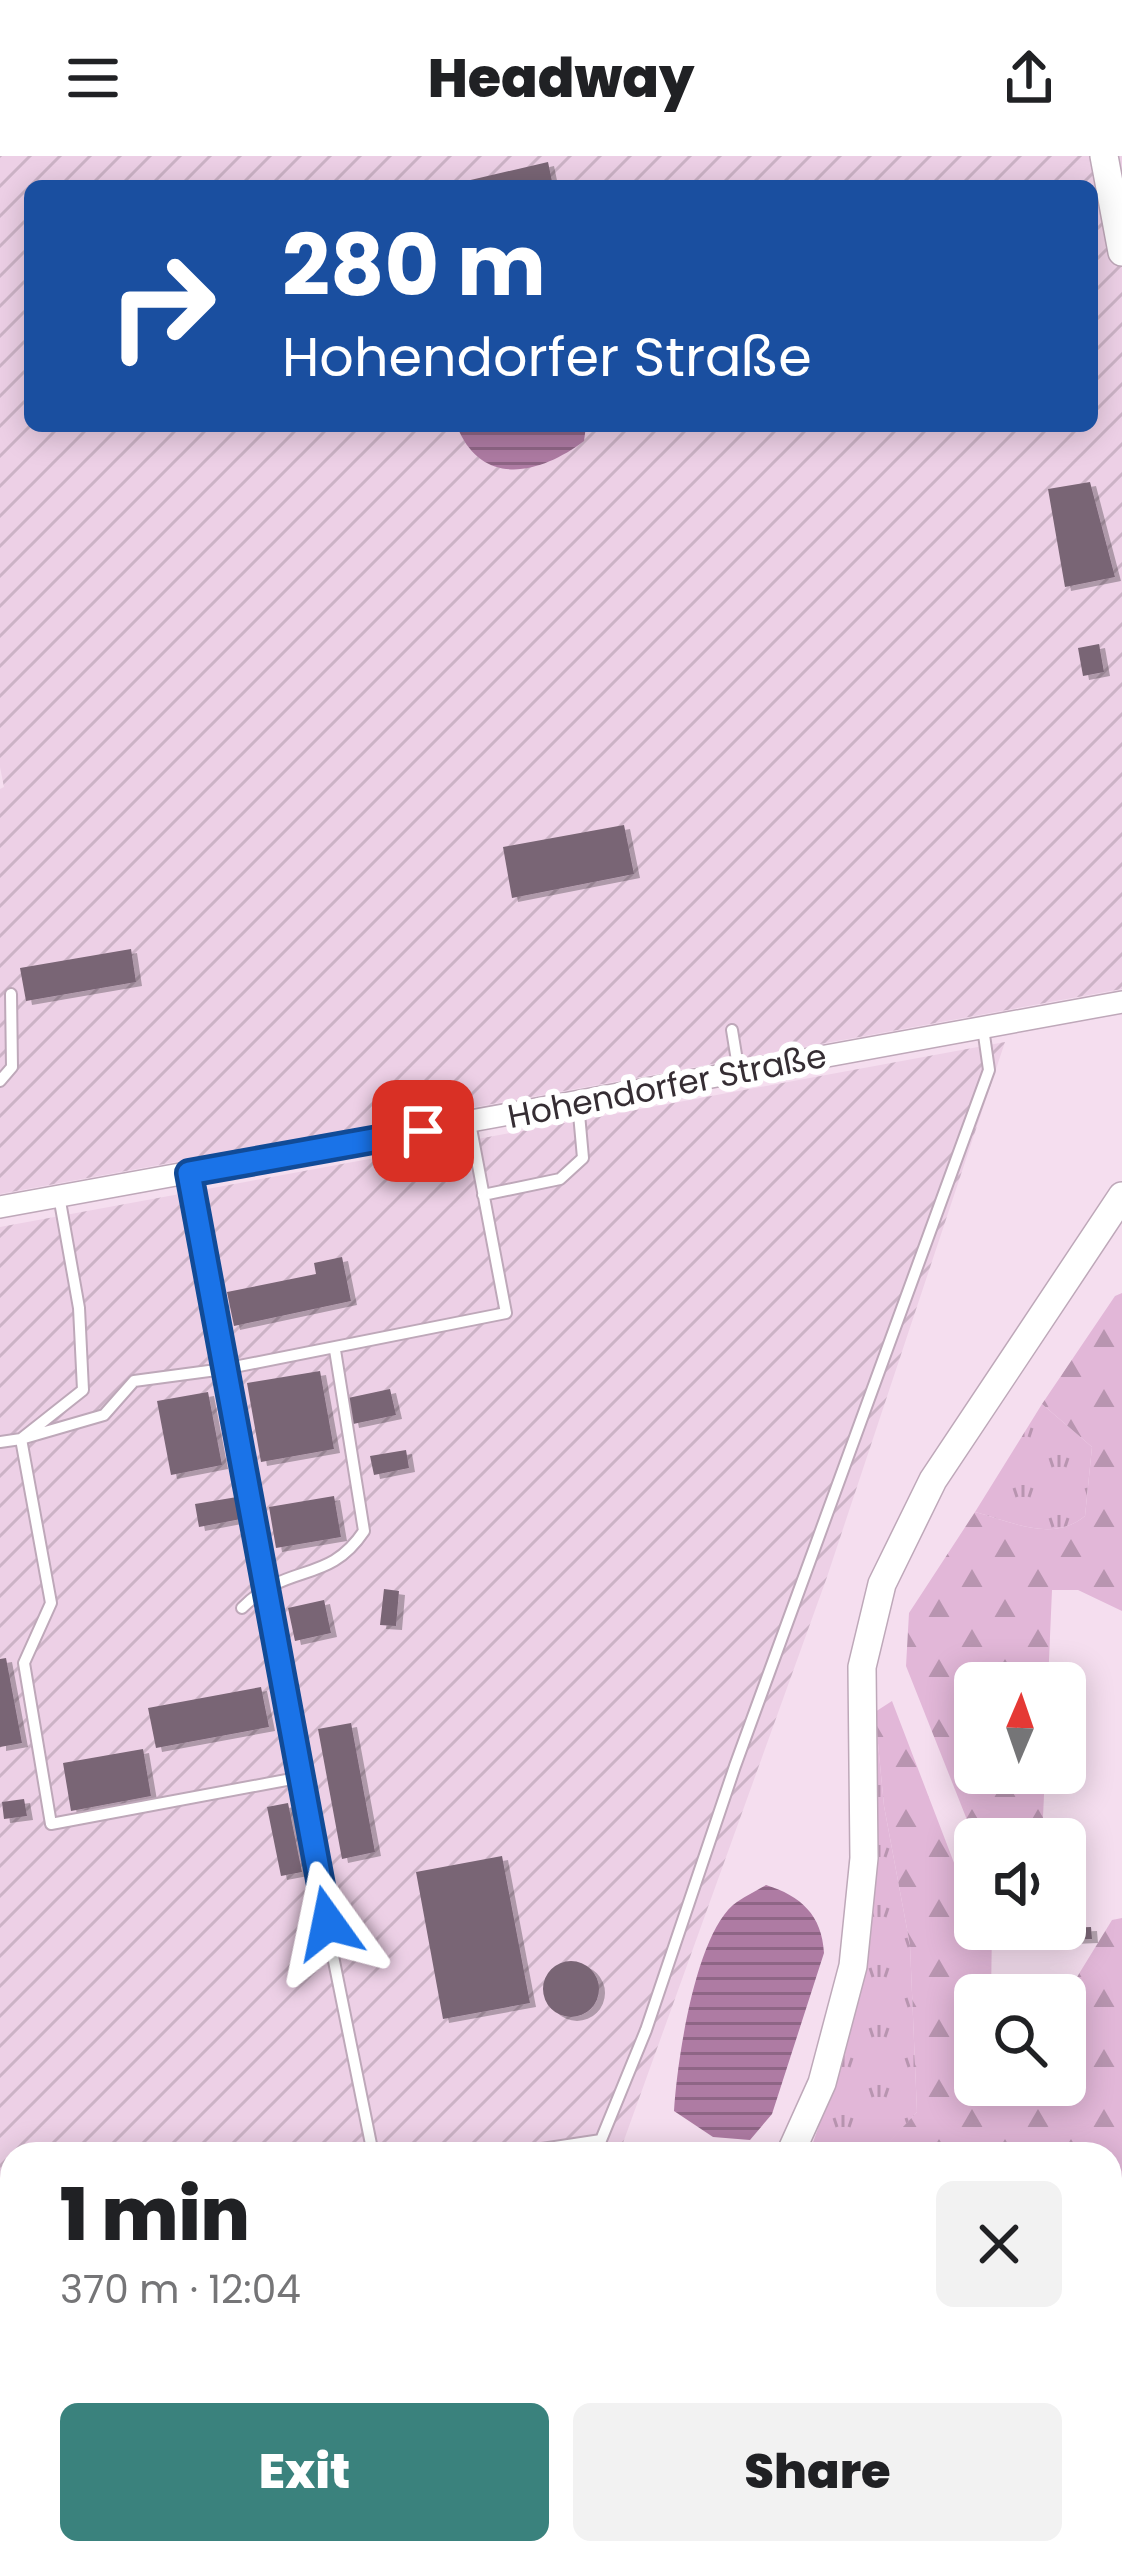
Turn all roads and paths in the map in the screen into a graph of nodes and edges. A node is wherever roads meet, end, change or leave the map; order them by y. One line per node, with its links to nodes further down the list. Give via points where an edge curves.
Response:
1 (1104, 156): 2 (street)
2 (1122, 252)
3 (11, 994): 8 (lane, via 13,1067)
4 (1122, 1002): 5 (street, Hohendorfer Straße)
5 (982, 1027): 7 (street, Hohendorfer Straße); 24 (lane, via 989,1070 646,2030 601,2140)
6 (732, 1030): 7 (lane)
7 (739, 1072): 9 (street, Hohendorfer Straße)
8 (0, 1081)
9 (578, 1103): 10 (street, Hohendorfer Straße); 12 (lane, via 583,1158 560,1179)
10 (470, 1123): 11 (street, Hohendorfer Straße); 12 (lane)
11 (189, 1173): 13 (street, Hohendorfer Straße); 17 (lane)
12 (483, 1195): 16 (lane, via 506,1313)
13 (59, 1196): 15 (street, Hohendorfer Straße); 18 (lane, via 79,1308 83,1390)
14 (1122, 1196): 25 (street, via 922,1498 882,1584 862,1667 863,1858 854,1966 823,2083)
15 (1, 1201)
16 (335, 1350): 17 (lane); 20 (lane, via 364,1532 344,1561)
17 (224, 1369): 18 (lane, via 134,1381 104,1414); 20 (lane)
18 (21, 1439): 19 (lane); 22 (lane, via 50,1603 23,1663 51,1824)
19 (0, 1442)
20 (267, 1582): 21 (lane); 22 (lane)
21 (242, 1608)
22 (297, 1778): 23 (lane)
23 (371, 2142)
24 (588, 2142)
25 (796, 2142)

